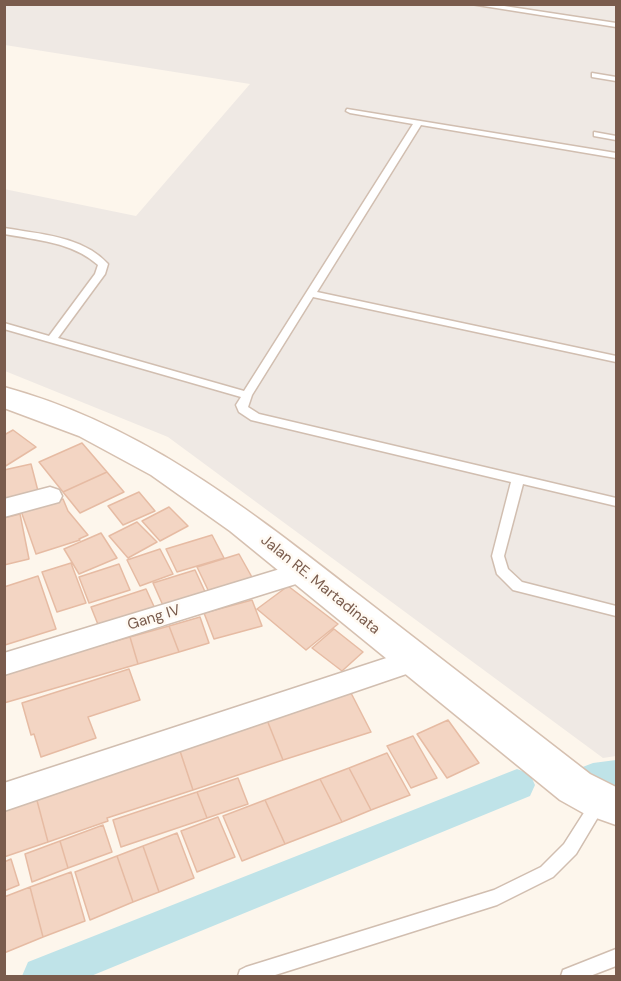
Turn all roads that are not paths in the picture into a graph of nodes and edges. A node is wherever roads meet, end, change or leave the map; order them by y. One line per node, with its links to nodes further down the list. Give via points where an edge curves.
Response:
1 (474, 4): 3 (lane)
2 (545, 4): 3 (lane)
3 (539, 14): 4 (lane)
4 (616, 25)
5 (595, 75): 6 (lane)
6 (616, 79)
7 (350, 111): 8 (lane)
8 (418, 123): 11 (lane); 13 (lane)
9 (597, 134): 10 (lane)
10 (616, 138)
11 (616, 156)
12 (7, 232): 15 (lane, via 76,247 94,254 103,264 100,274)
13 (311, 294): 16 (lane); 17 (lane)
14 (4, 326): 15 (lane)
15 (53, 338): 17 (lane)
16 (616, 358)
17 (246, 395): 19 (lane, via 243,409 255,417)
18 (4, 397): 23 (main road, Jalan RE. Martadinata, via 90,429 162,467 242,522)
19 (518, 479): 21 (lane); 24 (lane, via 498,556 502,571 518,586)
20 (50, 496): 22 (street)
21 (616, 502)
22 (4, 508)
23 (303, 572): 25 (main road, Jalan RE. Martadinata); 26 (street, Gang IV)
24 (616, 611)
25 (414, 660): 27 (street); 28 (main road, Jalan RE. Martadinata, via 575,787)
26 (4, 664)
27 (4, 797)
28 (608, 804): 30 (lane, via 547,872 497,897)
29 (616, 958): 31 (lane)
30 (246, 976)
31 (569, 976)

